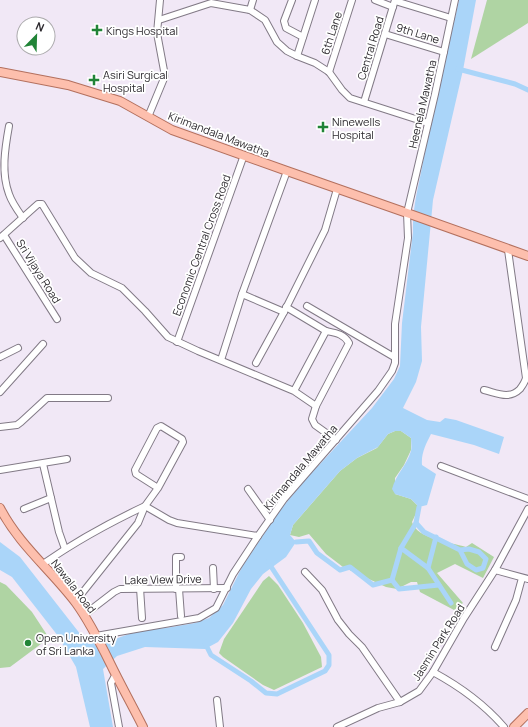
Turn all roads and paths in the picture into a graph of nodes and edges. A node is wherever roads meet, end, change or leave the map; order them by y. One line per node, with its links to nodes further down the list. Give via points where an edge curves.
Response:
1 (160, 0): 14 (street)
2 (197, 0): 11 (street)
3 (253, 0): 12 (street)
4 (292, 0): 16 (street, via 284,25)
5 (315, 0): 16 (street)
6 (352, 0): 20 (street, 6th Lane)
7 (375, 0): 10 (street)
8 (454, 0): 13 (street, Heenela Mawatha)
9 (211, 1): 11 (street); 12 (street)
10 (395, 2): 13 (street); 15 (street, Central Road)
11 (197, 7): 14 (street)
12 (250, 10): 18 (street, via 265,20 277,42)
13 (451, 18): 17 (street, Heenela Mawatha)
14 (159, 20): 22 (street, via 157,33 165,76)
15 (385, 34): 17 (street, 9th Lane); 21 (street, Central Road)
16 (303, 37): 18 (street)
17 (444, 52): 23 (street, Heenela Mawatha)
18 (297, 56): 20 (street)
19 (0, 72): 22 (main road, Kirimandala Mawatha, via 68,85 120,101)
20 (329, 72): 21 (street, via 350,98)
21 (364, 102): 23 (street)
22 (148, 117): 25 (main road, Kirimandala Mawatha, via 172,130)
23 (428, 123): 28 (street, Heenela Mawatha)
24 (9, 126): 29 (street, via 5,149 8,193)
25 (244, 155): 26 (main road, Kirimandala Mawatha); 38 (street, Economic Central Cross Road)
26 (287, 172): 27 (main road, Kirimandala Mawatha); 33 (street)
27 (337, 189): 28 (main road, Kirimandala Mawatha); 35 (street, via 325,230)
28 (408, 213): 31 (main road, Kirimandala Mawatha); 42 (street, Kirimandala Mawatha, via 408,238 395,324)
29 (23, 218): 30 (street); 38 (street, via 38,204 42,204 75,258 91,273 122,288 168,337)
30 (2, 237): 36 (street, Sri Vijaya Road)
31 (508, 250): 32 (main road, Kirimandala Mawatha); 45 (street, via 526,378 515,394 507,396)
32 (528, 256)
33 (242, 294): 35 (street); 43 (street)
34 (307, 306): 42 (street)
35 (285, 310): 37 (street); 44 (street)
36 (57, 319)
37 (326, 331): 46 (street); 49 (street, via 346,338 349,343)
38 (177, 342): 43 (street)
39 (43, 344): 47 (street)
40 (18, 348): 41 (street)
41 (0, 357)
42 (394, 357): 51 (street, Kirimandala Mawatha, via 392,371)
43 (221, 360): 46 (street)
44 (256, 362)
45 (484, 390)
46 (294, 391): 49 (street)
47 (0, 392)
48 (108, 398): 50 (street, via 47,398 21,422)
49 (316, 406): 51 (street, via 312,419 315,425)
50 (0, 428)
51 (336, 440): 64 (street, Kirimandala Mawatha, via 284,499)
52 (67, 459): 53 (street)
53 (43, 464): 55 (street); 58 (street)
54 (441, 466): 59 (street)
55 (0, 470)
56 (158, 488): 56 (street, via 136,474 135,470 157,428 161,426 183,442); 60 (street)
57 (248, 489): 64 (street)
58 (51, 498): 63 (street); 66 (street)
59 (528, 499)
60 (145, 506): 65 (street, via 177,523); 66 (street); 77 (street, via 138,523)
61 (0, 508): 68 (main road, Nawala Road, via 17,536)
62 (528, 509): 70 (street, Jasmin Park Road)
63 (24, 510)
64 (270, 520): 65 (street, Kirimandala Mawatha)
65 (258, 536): 74 (street, Kirimandala Mawatha, via 233,574)
66 (65, 549): 68 (street)
67 (181, 557): 75 (street, via 176,557)
68 (43, 564): 77 (main road, Nawala Road)
69 (213, 568): 76 (street)
70 (495, 570): 72 (street); 84 (street, Jasmin Park Road)
71 (305, 572): 86 (street, via 322,590 338,620 362,647)
72 (525, 579): 82 (street)
73 (140, 588): 75 (street, Lake View Drive); 78 (street, Lake View Drive, via 120,589); 80 (street)
74 (227, 588): 76 (street, Lake View Drive); 81 (street, Kirimandala Mawatha, via 216,608 199,618)
75 (177, 589): 76 (street, Lake View Drive); 79 (street)
76 (214, 589)
77 (75, 602): 78 (main road, Nawala Road)
78 (84, 615): 81 (main road, Nawala Road)
79 (181, 616)
80 (142, 618)
81 (97, 636): 83 (main road, Nawala Road)
82 (495, 646)
83 (114, 671): 88 (street, via 111,683); 89 (main road, Nawala Road)
84 (433, 672): 86 (street, Jasmin Park Road, via 419,691); 92 (street, via 468,693)
85 (217, 700): 90 (street)
86 (400, 702): 91 (street, Jasmin Park Road, via 378,708)
87 (528, 713): 93 (main road)
88 (119, 727)
89 (143, 727)
90 (220, 727)
91 (336, 727)
92 (504, 727)
93 (514, 727)

